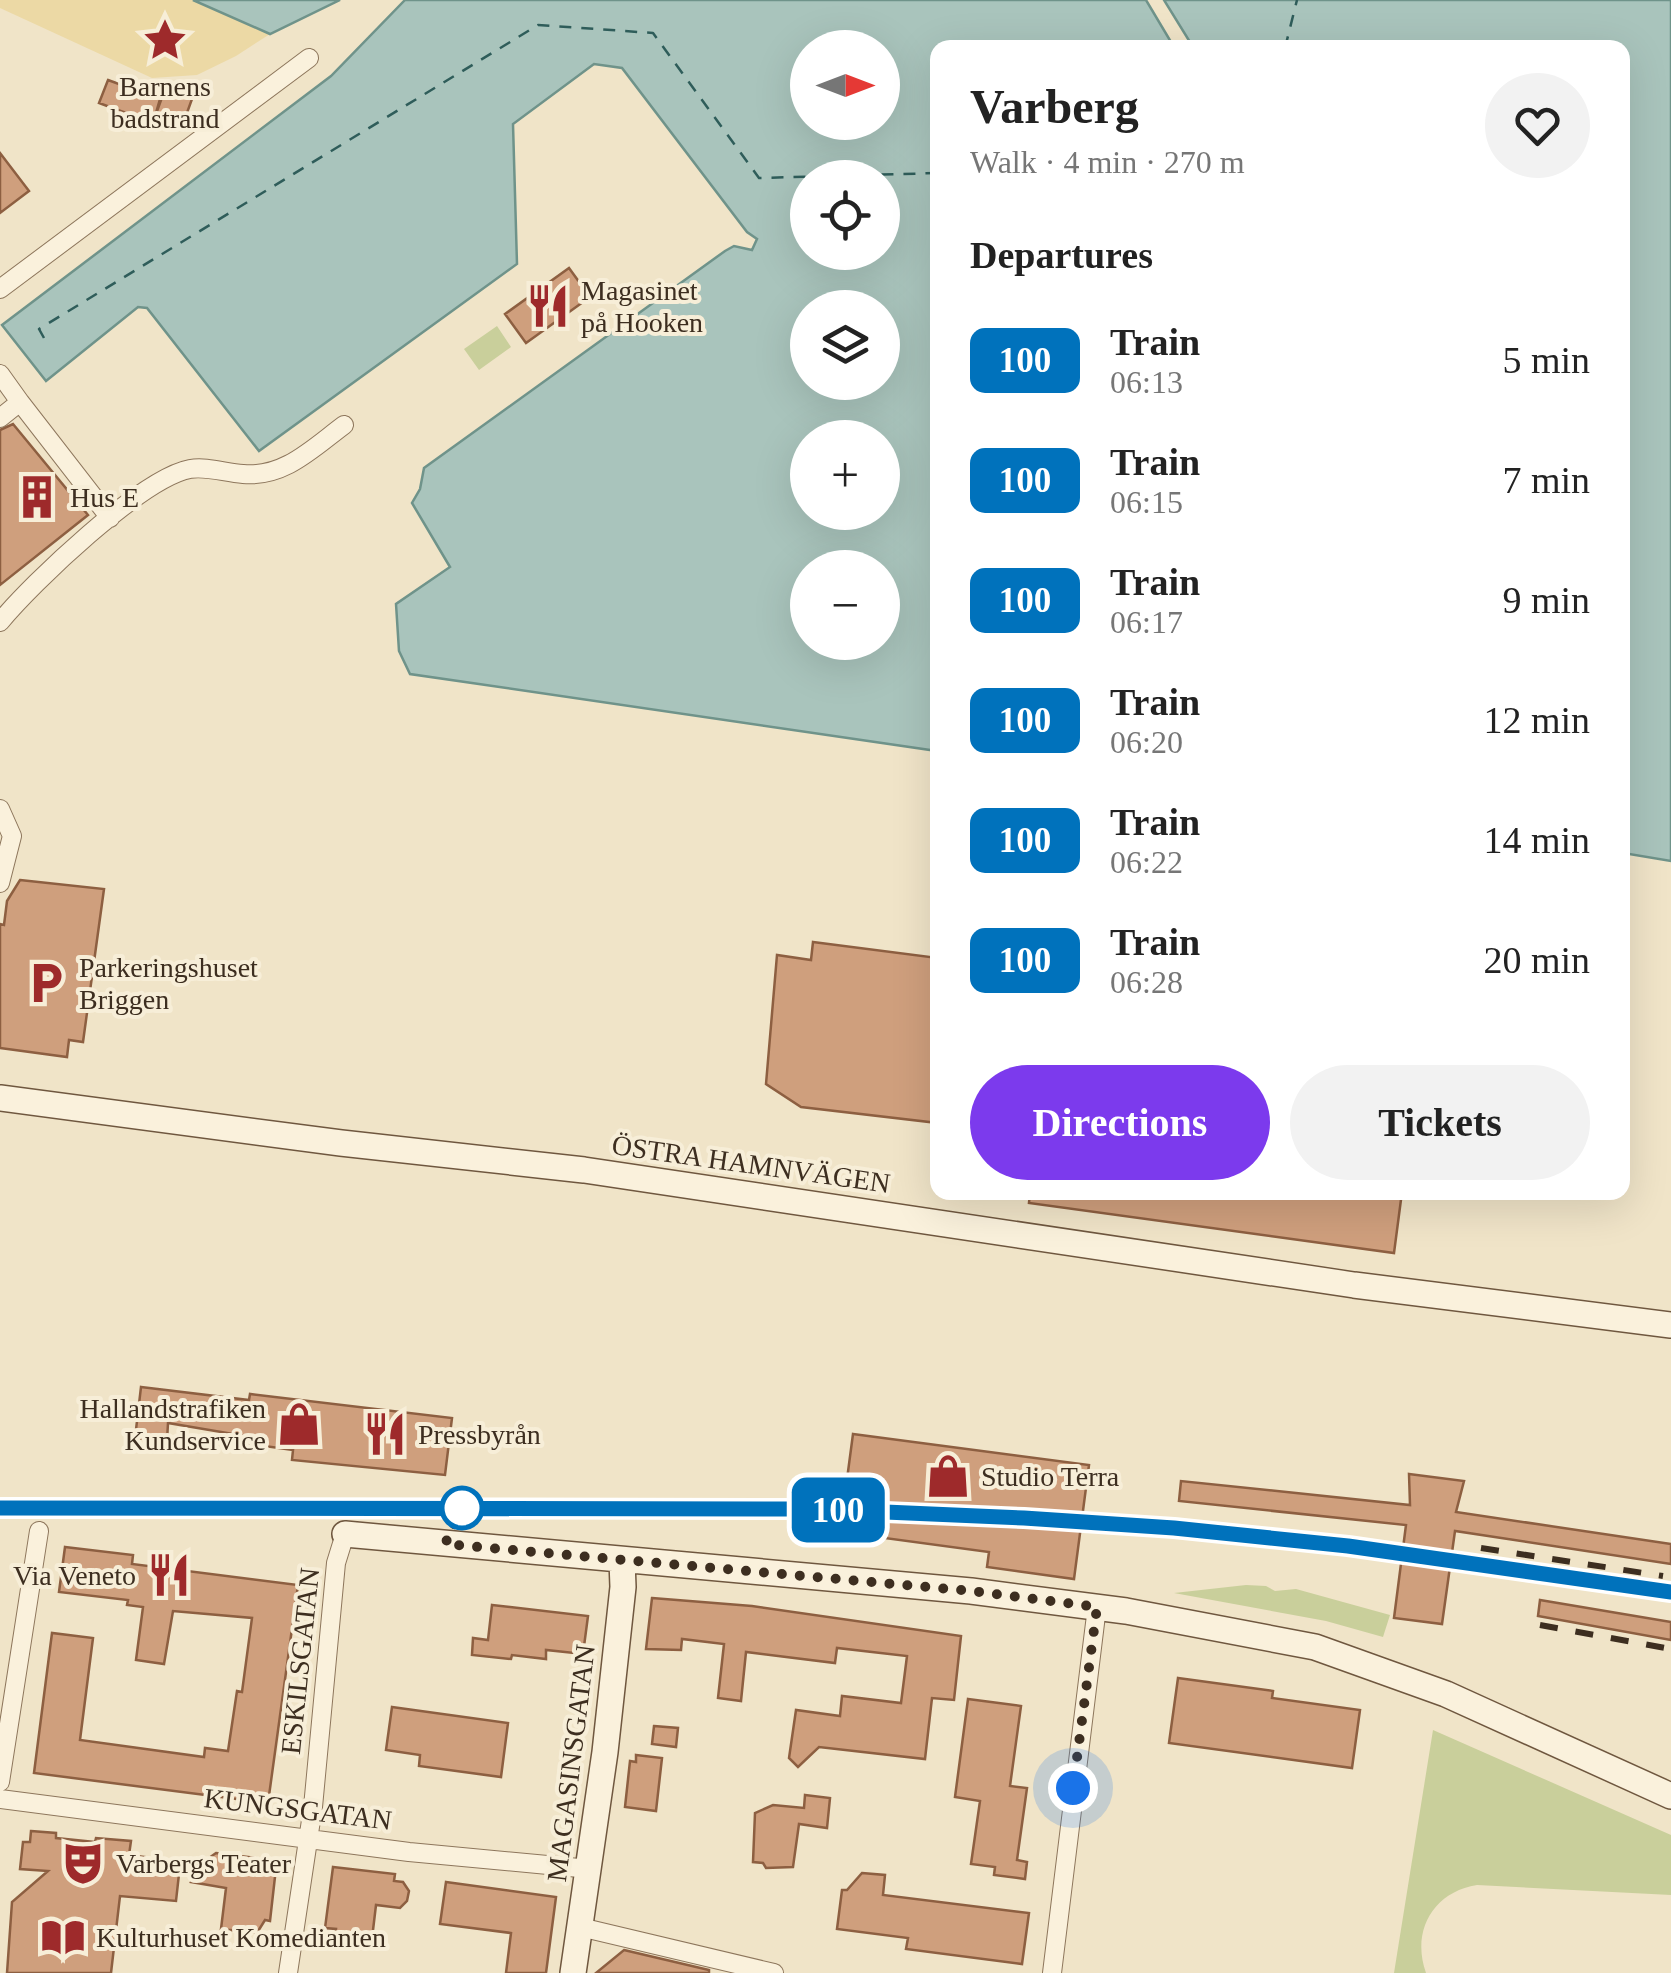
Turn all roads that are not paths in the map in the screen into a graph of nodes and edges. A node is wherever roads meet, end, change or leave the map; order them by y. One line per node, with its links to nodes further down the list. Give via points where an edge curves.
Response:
1 (309, 58): 2 (street)
2 (0, 289)
3 (0, 374): 4 (street)
4 (20, 402): 5 (street); 7 (street)
5 (0, 418)
6 (344, 425): 7 (street, via 274,472 190,470)
7 (110, 518): 8 (street)
8 (0, 622)
9 (0, 810): 10 (street, via 12,836)
10 (0, 883)
11 (0, 1098): 12 (street, ÖSTRA HAMNVÄGEN, via 603,1172)
12 (1671, 1326)
13 (39, 1531): 17 (street)
14 (345, 1534): 15 (street); 20 (street, ESKILSGATAN, via 336,1563)
15 (622, 1561): 16 (street); 21 (street, MAGASINSGATAN)
16 (1097, 1607): 18 (street, via 1315,1648 1446,1694); 26 (street)
17 (0, 1782)
18 (1671, 1796)
19 (0, 1799): 20 (street, KUNGSGATAN)
20 (310, 1837): 21 (street, KUNGSGATAN); 23 (street, ESKILSGATAN)
21 (590, 1869): 22 (street, MAGASINSGATAN)
22 (580, 1927): 24 (street, MAGASINSGATAN); 25 (street)
23 (288, 1973)
24 (574, 1973)
25 (774, 1973)
26 (1052, 1973)

